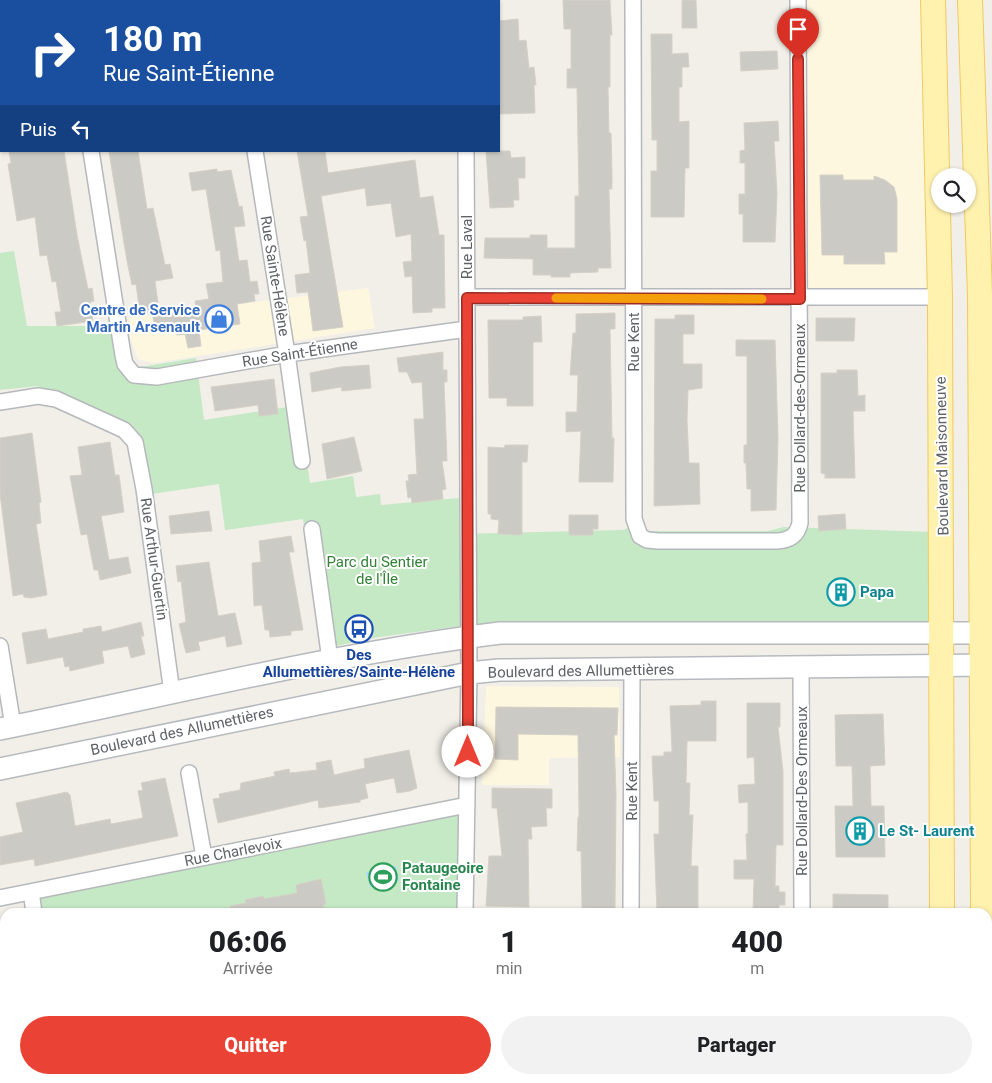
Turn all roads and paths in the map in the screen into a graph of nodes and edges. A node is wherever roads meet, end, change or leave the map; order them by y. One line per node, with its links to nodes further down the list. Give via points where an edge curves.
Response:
1 (633, 0): 13 (street, Rue Kent)
2 (798, 0): 14 (street, Rue Dollard-des-Ormeaux)
3 (933, 0): 11 (main road, Boulevard Maisonneuve)
4 (963, 0): 6 (street)
5 (970, 0): 6 (main road)
6 (970, 28): 10 (main road)
7 (90, 152): 16 (street, Rue Saint-Étienne, via 122,355 134,376 156,377)
8 (255, 152): 16 (street, Rue Sainte-Hélène)
9 (466, 152): 12 (street, Rue Laval)
10 (986, 295): 21 (main road)
11 (940, 297): 14 (street); 22 (main road, Boulevard Maisonneuve)
12 (467, 298): 13 (street); 15 (street, Rue Laval)
13 (634, 299): 14 (street); 20 (street, Rue Kent, via 634,519 640,536 658,541)
14 (800, 299): 20 (street, Rue Dollard-des-Ormeaux, via 800,523 798,532)
15 (467, 329): 16 (street, Rue Saint-Étienne); 23 (street, Rue Laval)
16 (288, 354): 18 (street, Rue Sainte-Hélène)
17 (0, 402): 31 (street, Rue Arthur-Guertin, via 46,396 131,436 138,448)
18 (302, 461)
19 (312, 529): 25 (street)
20 (786, 540)
21 (987, 633): 22 (main road); 26 (main road)
22 (943, 634): 23 (main road, via 657,632); 27 (main road, Boulevard Maisonneuve)
23 (468, 636): 25 (main road); 30 (street, Rue Laval)
24 (0, 646): 32 (street)
25 (330, 660): 31 (main road)
26 (987, 665): 27 (main road, Boulevard des Allumettières); 44 (main road)
27 (943, 666): 28 (main road, Boulevard des Allumettières); 43 (main road, Boulevard Maisonneuve)
28 (802, 668): 29 (main road, Boulevard des Allumettières); 42 (street, Rue Dollard-Des Ormeaux)
29 (632, 670): 30 (main road, Boulevard des Allumettières); 41 (street, Rue Kent)
30 (469, 673): 33 (main road, Boulevard des Allumettières); 35 (street, Rue Laval)
31 (172, 693): 32 (main road)
32 (7, 728)
33 (0, 768)
34 (188, 773): 36 (street)
35 (467, 805): 36 (street, Rue Charlevoix); 40 (street, Rue Laval)
36 (204, 857): 37 (street, Rue Charlevoix)
37 (31, 892): 38 (street, Rue Charlevoix); 39 (street)
38 (0, 898)
39 (33, 908)
40 (465, 908)
41 (631, 908)
42 (802, 908)
43 (942, 908)
44 (983, 908)

